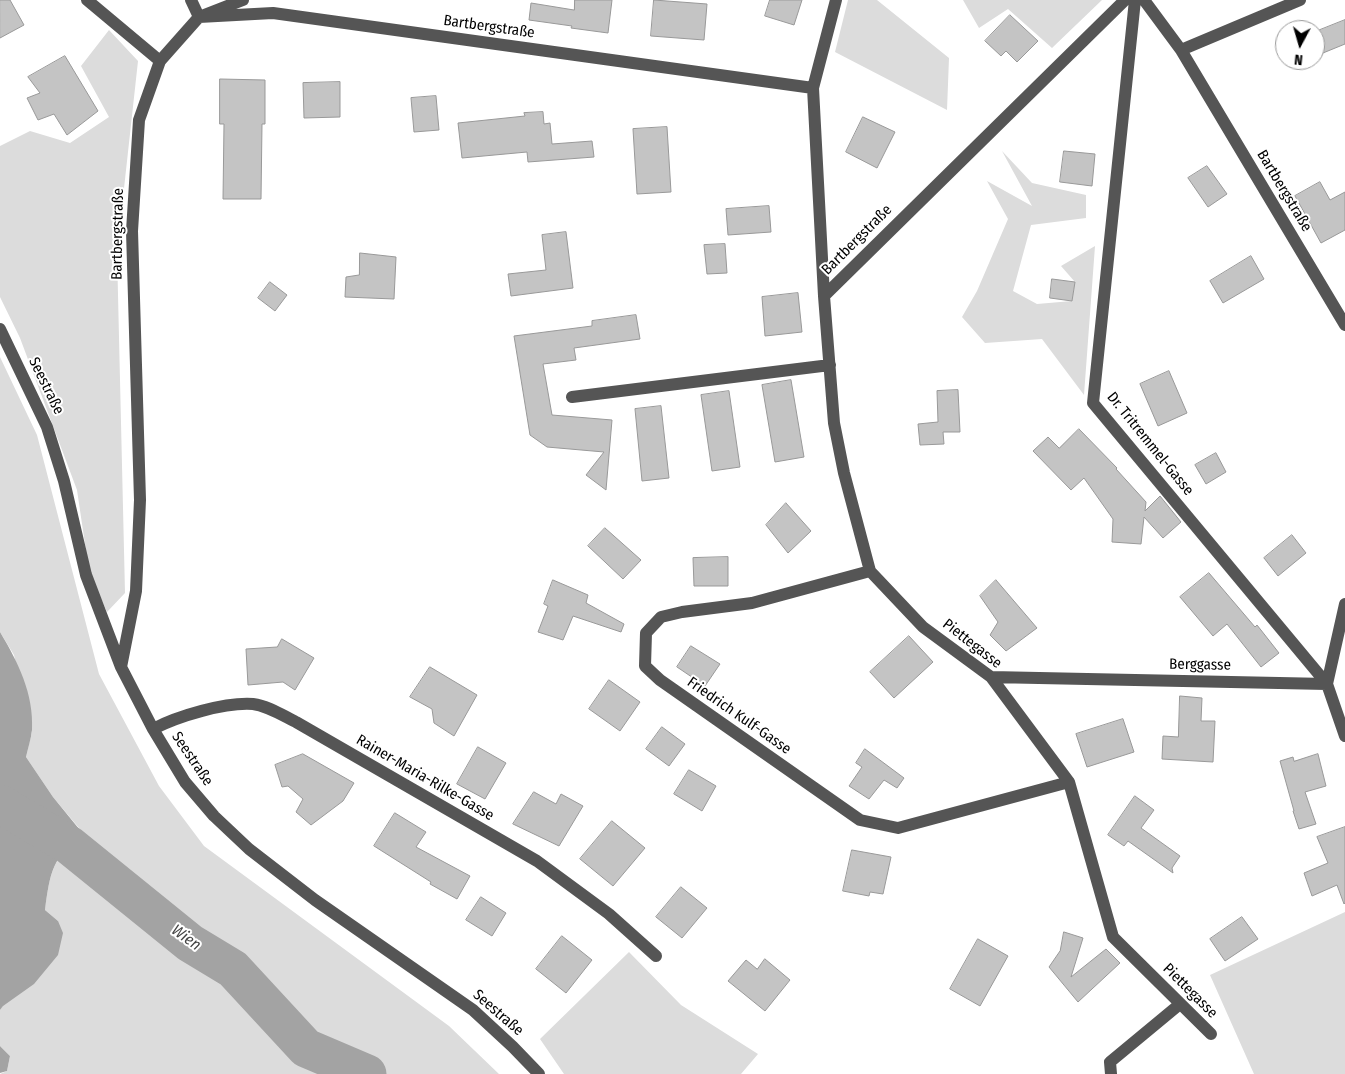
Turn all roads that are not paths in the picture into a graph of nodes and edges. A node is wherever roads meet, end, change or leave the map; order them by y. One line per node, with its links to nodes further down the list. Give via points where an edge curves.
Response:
1 (87, 0): 11 (street)
2 (191, 0): 9 (street)
3 (243, 0): 9 (street)
4 (836, 0): 12 (street)
5 (1125, 0): 13 (street, Bartbergstraße)
6 (1135, 0): 22 (street, Dr. Tritremmel-Gasse, via 1093,403)
7 (1144, 0): 10 (street, Bartbergstraße)
8 (1300, 0): 10 (street)
9 (199, 18): 11 (street, Bartbergstraße); 12 (street, Bartbergstraße, via 273,13)
10 (1181, 50): 14 (street, Bartbergstraße)
11 (160, 61): 20 (street, Bartbergstraße, via 139,120 132,231 140,500 136,591)
12 (813, 88): 13 (street, Bartbergstraße)
13 (824, 296): 16 (street, Piettegasse)
14 (1345, 325)
15 (0, 329): 20 (street, Seestraße, via 47,426 64,481 86,575)
16 (830, 365): 17 (street); 18 (street, Piettegasse, via 834,423)
17 (572, 397)
18 (870, 571): 21 (street, Piettegasse, via 923,626); 25 (street, Friedrich Kulf-Gasse, via 752,603 661,617 646,633 645,666 660,680 860,820 898,828)
19 (1345, 604): 22 (street)
20 (121, 667): 23 (street, Seestraße)
21 (991, 677): 22 (street, Berggasse); 25 (street, Piettegasse)
22 (1327, 684): 24 (street, Dr. Tritremmel-Gasse)
23 (153, 729): 26 (street, Rainer-Maria-Rilke-Gasse, via 224,705 266,707 536,861 609,914); 29 (street, Seestraße, via 185,782 248,848 315,900 473,1010)
24 (1345, 736)
25 (1069, 782): 27 (street, Piettegasse, via 1113,936)
26 (656, 956)
27 (1180, 1004): 28 (street, Piettegasse); 30 (street, via 1110,1062)
28 (1211, 1034)
29 (539, 1074)
30 (1111, 1074)

